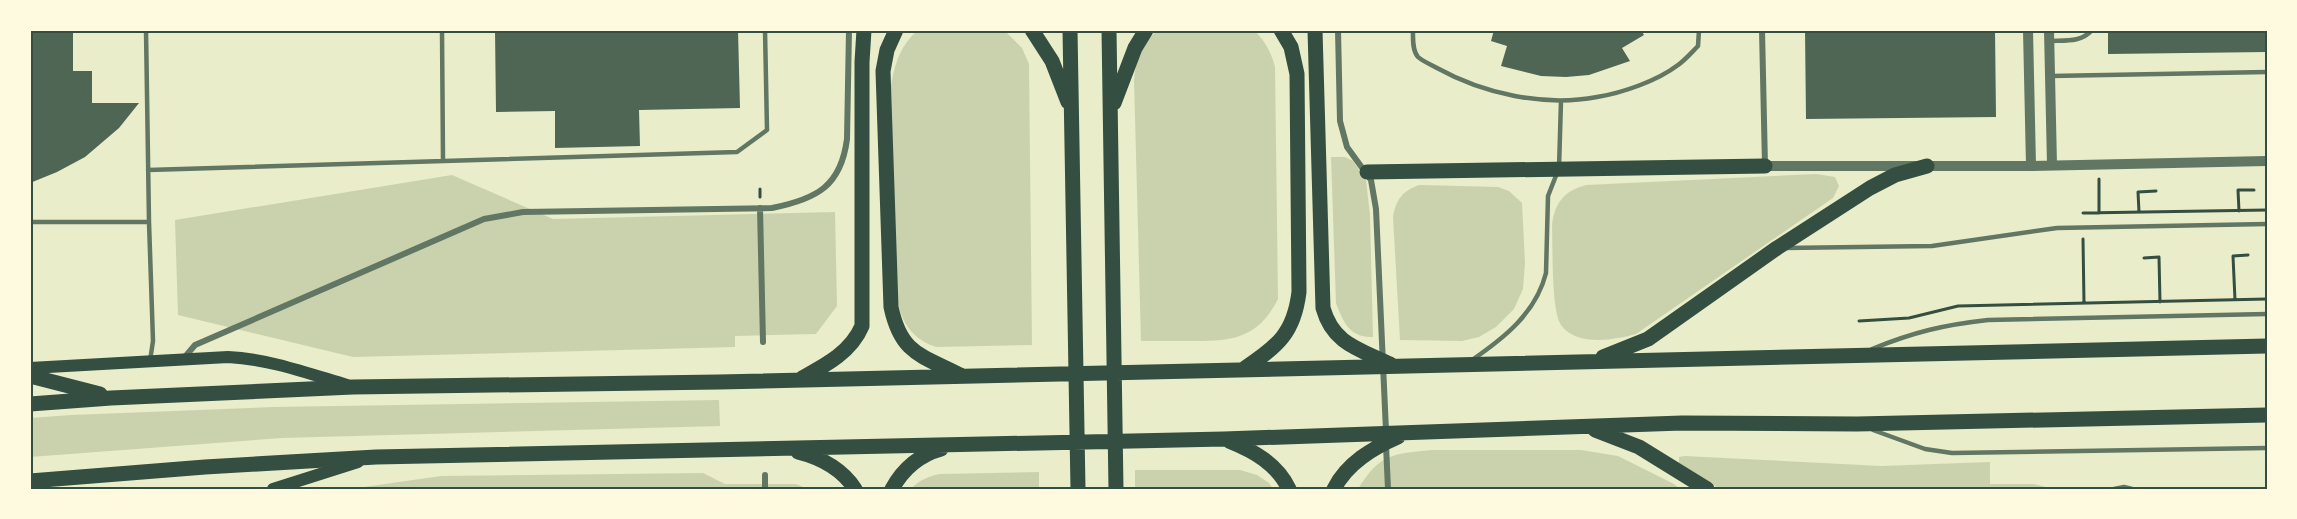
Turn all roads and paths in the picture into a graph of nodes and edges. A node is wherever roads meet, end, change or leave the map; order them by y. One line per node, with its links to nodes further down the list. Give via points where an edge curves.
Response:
1 (147, 30): 32 (lane)
2 (442, 30): 25 (lane)
3 (765, 30): 25 (lane, via 767,130 737,152)
4 (849, 30): 37 (street, via 848,139 837,175 810,197)
5 (864, 30): 68 (main road, via 862,326 856,340 842,354)
6 (897, 30): 67 (main road, via 887,50 883,71 894,323 911,349)
7 (1032, 30): 24 (main road, via 1052,61)
8 (1070, 30): 24 (main road)
9 (1109, 30): 23 (main road)
10 (1146, 30): 23 (main road)
11 (1281, 30): 65 (main road, via 1291,47 1297,74 1297,313 1289,332 1272,350)
12 (1315, 30): 63 (main road, via 1323,308 1340,339)
13 (1338, 30): 33 (street, via 1342,135)
14 (1413, 30): 22 (lane, via 1418,57 1442,71 1479,87 1523,98)
15 (1699, 30): 22 (lane, via 1698,46 1677,66 1638,86)
16 (1762, 30): 28 (street)
17 (2028, 30): 30 (street)
18 (2091, 30): 19 (lane, via 2078,39)
19 (2049, 35): 21 (street)
20 (2267, 72): 21 (lane)
21 (2050, 76): 27 (street)
22 (1561, 101): 31 (lane)
23 (1111, 111): 89 (main road)
24 (1071, 112): 88 (main road)
25 (443, 161): 32 (lane)
26 (2267, 161): 27 (street)
27 (2052, 165): 30 (street)
28 (1765, 166): 29 (street); 31 (main road)
29 (1927, 166): 30 (street); 47 (main road, via 1895,175 1870,188)
30 (2031, 166)
31 (1559, 168): 33 (main road); 62 (lane, via 1548,196 1543,285 1502,340)
32 (148, 170): 44 (lane)
33 (1367, 172): 92 (street, via 1376,209)
34 (2099, 179): 42 (path)
35 (2254, 190): 39 (path, via 2238,190)
36 (2156, 191): 40 (path, via 2138,192)
37 (760, 208): 56 (street); 59 (street, via 523,212 484,219 195,345)
38 (2267, 210): 39 (path)
39 (2239, 211): 40 (path)
40 (2139, 212): 42 (path)
41 (2083, 213): 42 (path)
42 (2099, 213)
43 (30, 222): 44 (lane)
44 (149, 222): 60 (lane, via 153,341)
45 (2267, 224): 47 (lane, via 2043,229 1932,246)
46 (2083, 237): 53 (path)
47 (1777, 248): 61 (main road, via 1648,339)
48 (2248, 255): 51 (path, via 2234,256)
49 (2144, 258): 52 (path, via 2159,257)
50 (2267, 299): 51 (path)
51 (2235, 300): 52 (path)
52 (2160, 302): 53 (path)
53 (2084, 303): 55 (path, via 1958,306 1909,318)
54 (2267, 314): 58 (lane, via 1947,324 1908,334)
55 (1859, 321)
56 (763, 342)
57 (2267, 346): 58 (main road)
58 (1859, 355): 61 (main road)
59 (183, 359): 60 (main road); 69 (main road, via 247,358)
60 (150, 361): 64 (main road)
61 (1592, 362): 62 (main road)
62 (1466, 364): 63 (main road)
63 (1392, 365): 65 (main road)
64 (30, 368)
65 (1245, 368): 67 (main road)
66 (30, 376): 70 (main road)
67 (962, 376): 68 (main road)
68 (801, 379): 69 (main road)
69 (354, 387): 70 (main road)
70 (111, 398): 71 (main road)
71 (30, 404)
72 (2267, 415): 73 (main road)
73 (1857, 424): 74 (main road); 78 (lane, via 1925,449 1952,453)
74 (1587, 427): 75 (main road); 83 (main road, via 1639,447)
75 (1405, 434): 76 (main road); 91 (main road, via 1355,462)
76 (1224, 439): 77 (main road); 90 (main road, via 1270,464)
77 (962, 445): 79 (main road); 87 (main road, via 920,458 904,471)
78 (2267, 448)
79 (778, 449): 80 (main road); 86 (main road, via 825,461)
80 (376, 457): 82 (main road); 84 (main road)
81 (765, 475): 85 (street)
82 (30, 481)
83 (1703, 487)
84 (273, 489)
85 (765, 489)
86 (855, 489)
87 (892, 489)
88 (1078, 489)
89 (1116, 489)
90 (1289, 489)
91 (1334, 489)
92 (1388, 489)
93 (2114, 489): 94 (lane)
94 (2132, 489)

